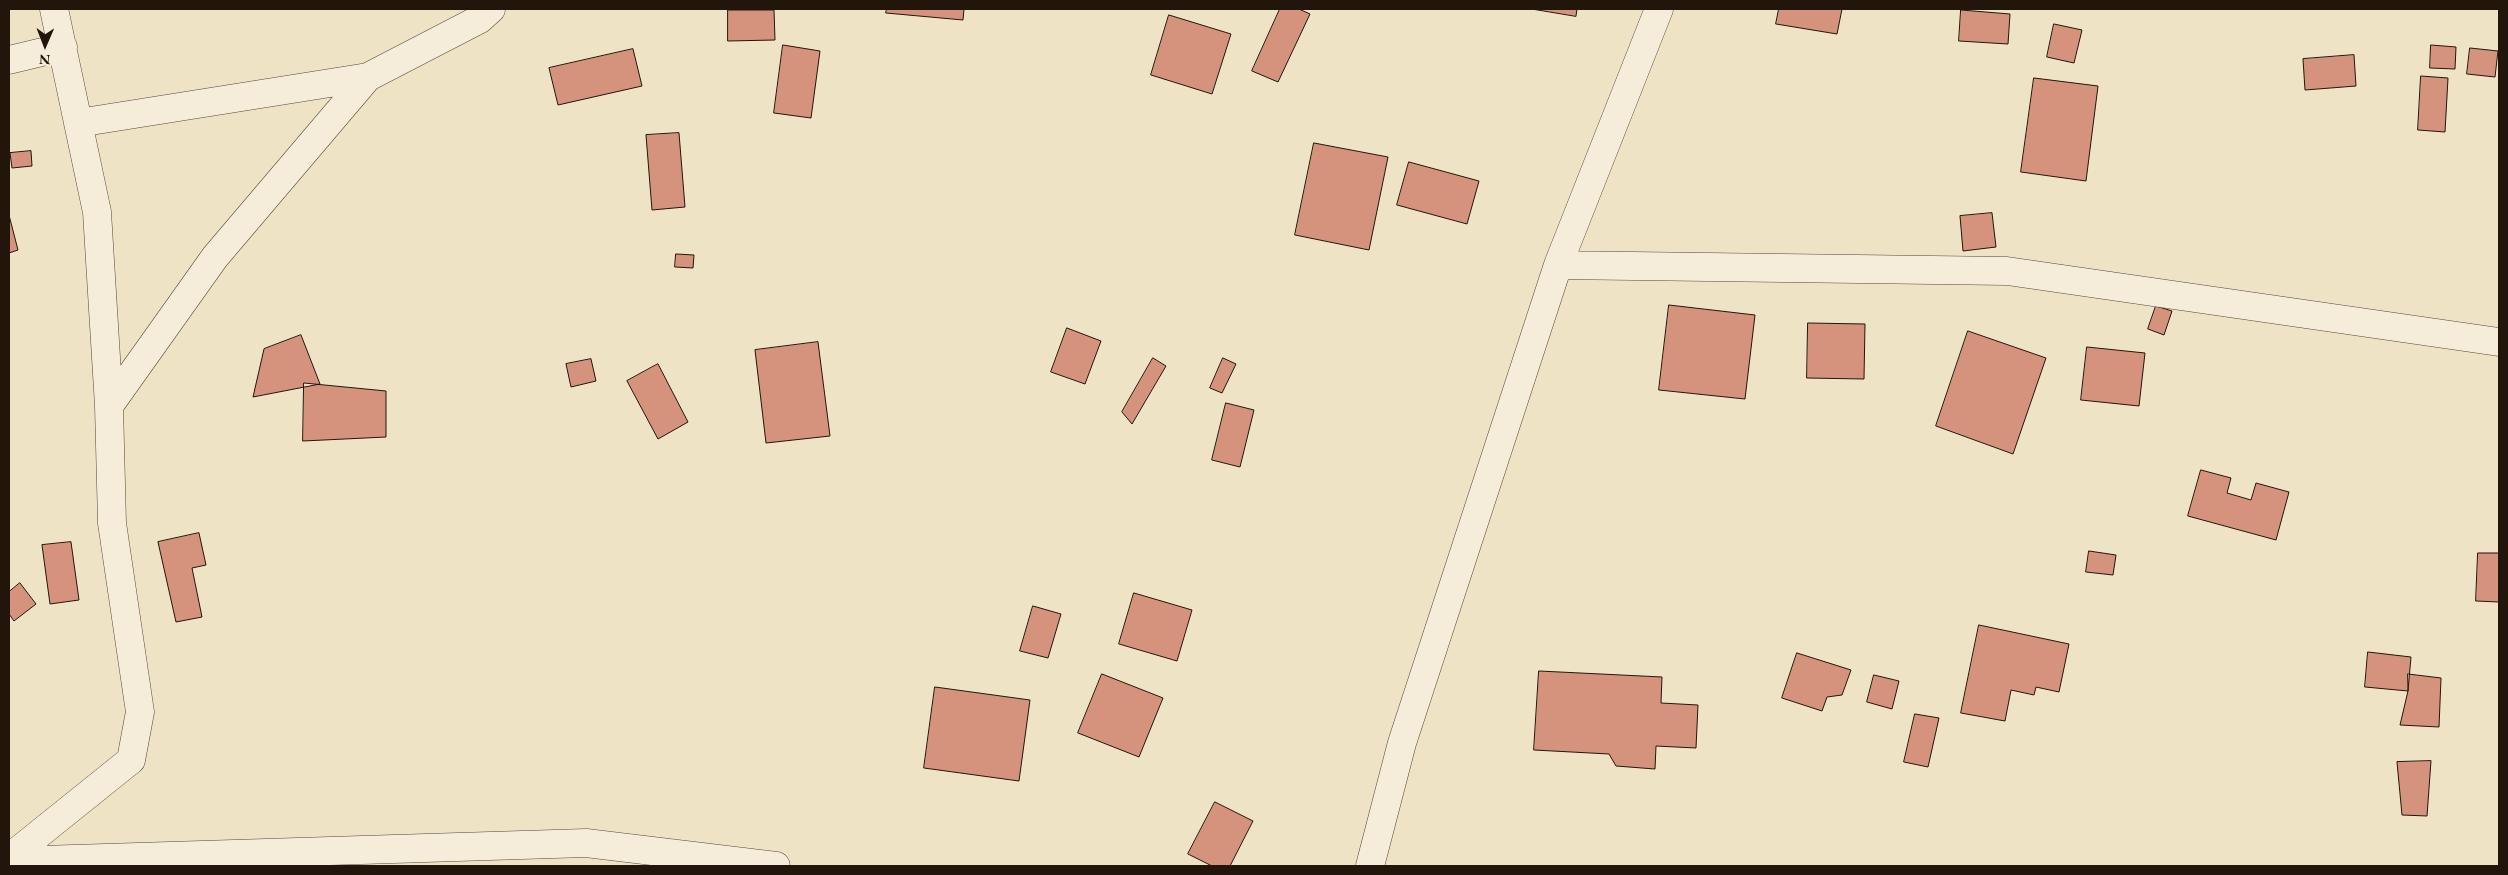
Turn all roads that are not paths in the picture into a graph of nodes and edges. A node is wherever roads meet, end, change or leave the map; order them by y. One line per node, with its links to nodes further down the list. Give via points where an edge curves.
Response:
1 (54, 9): 4 (street)
2 (491, 9): 6 (street, via 480,19)
3 (1659, 9): 8 (street)
4 (62, 47): 5 (street); 7 (street)
5 (9, 60)
6 (368, 77): 7 (street); 10 (street, via 215,256)
7 (78, 123): 10 (street, via 97,212)
8 (1558, 265): 9 (street, via 2007,270); 14 (street, via 1402,743)
9 (2499, 342)
10 (109, 406): 12 (street, via 112,523 140,712 131,760)
11 (584, 855): 12 (street); 13 (street)
12 (9, 859)
13 (776, 866)
14 (1370, 866)

